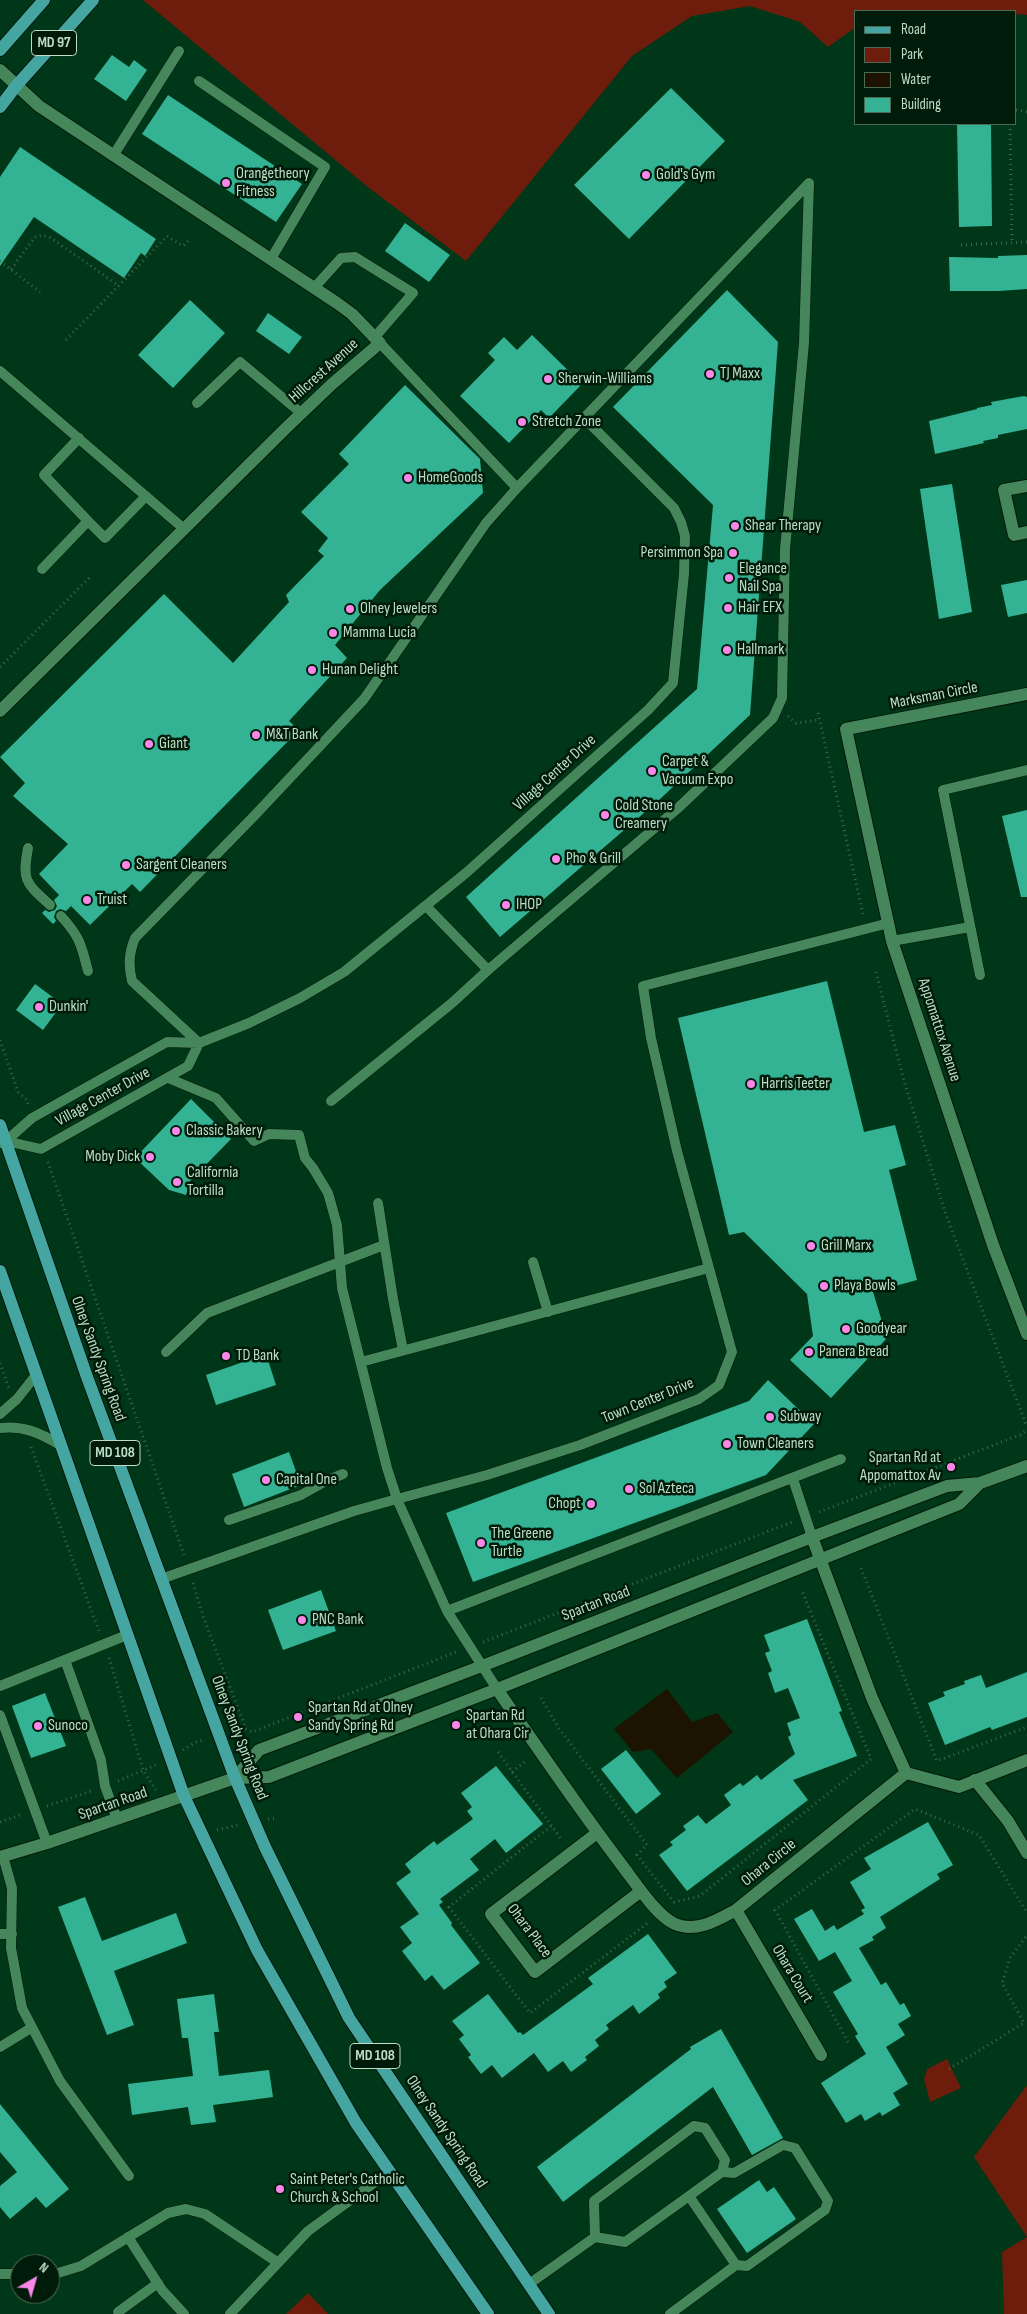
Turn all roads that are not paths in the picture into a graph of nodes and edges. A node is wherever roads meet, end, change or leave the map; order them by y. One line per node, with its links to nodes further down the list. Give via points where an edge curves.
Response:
1 (44, 0): 3 (main road)
2 (93, 0): 7 (main road, MD 97)
3 (0, 50)
4 (179, 51): 9 (lane)
5 (0, 70): 7 (street, Hillcrest Avenue)
6 (199, 80): 10 (lane, via 325,167)
7 (16, 86): 8 (main road, MD 97); 9 (street, Hillcrest Avenue, via 39,106)
8 (0, 107)
9 (113, 156): 10 (street, Hillcrest Avenue)
10 (271, 259): 11 (street, Hillcrest Avenue)
11 (314, 288): 12 (street, Hillcrest Avenue, via 352,314); 12 (lane, via 341,258 355,257 413,293)
12 (377, 341): 15 (street, Hillcrest Avenue); 19 (lane)
13 (0, 371): 17 (lane)
14 (197, 403): 15 (lane, via 240,362)
15 (301, 413): 22 (street, Hillcrest Avenue)
16 (585, 418): 19 (lane); 31 (lane, Village Center Drive, via 674,508 682,522 684,574 673,683 648,710); 36 (lane, via 809,183 804,343 785,549 782,698 773,718 712,777)
17 (79, 438): 20 (lane); 21 (lane, via 44,475)
18 (1027, 486): 23 (street, via 1004,490 1014,535)
19 (517, 488): 39 (lane, via 486,523 364,698 135,938 128,967 132,981)
20 (146, 496): 21 (lane, via 105,538); 22 (lane)
21 (88, 521): 24 (lane)
22 (183, 528): 26 (street, Hillcrest Avenue)
23 (1027, 532)
24 (42, 569)
25 (1027, 694): 27 (street, Marksman Circle)
26 (0, 711)
27 (846, 729): 33 (street, Appomattox Avenue)
28 (1027, 770): 34 (lane, via 942,790)
29 (28, 848): 30 (lane, via 24,870 27,881)
30 (52, 902)
31 (426, 906): 36 (lane); 39 (lane, Village Center Drive, via 344,972 292,1002)
32 (64, 914): 37 (lane, via 81,944)
33 (888, 923): 35 (street, Appomattox Avenue); 48 (lane, Town Center Drive, via 643,986 651,1038)
34 (970, 926): 35 (lane); 38 (lane)
35 (892, 941): 51 (street, Appomattox Avenue, via 993,1245)
36 (488, 970): 41 (lane)
37 (88, 971)
38 (980, 974)
39 (199, 1043): 40 (lane, Village Center Drive, via 188,1066); 43 (lane, Village Center Drive, via 167,1042 32,1118)
40 (168, 1078): 43 (lane, Village Center Drive, via 42,1148); 46 (lane, via 216,1098 254,1141 270,1134 299,1135 304,1158 328,1193 336,1225)
41 (331, 1101)
42 (0, 1125): 43 (main road, Olney Sandy Spring Road / MD 108)
43 (3, 1142): 68 (main road, Olney Sandy Spring Road / MD 108)
44 (378, 1203): 45 (lane)
45 (384, 1244): 46 (lane); 52 (lane)
46 (339, 1260): 53 (lane, via 207,1313); 54 (lane, via 342,1288)
47 (533, 1262): 50 (lane)
48 (709, 1268): 50 (lane); 64 (lane, Town Center Drive, via 732,1352 719,1384 699,1399 580,1445)
49 (0, 1271): 55 (main road, MD 108)
50 (548, 1312): 52 (lane)
51 (1027, 1334)
52 (403, 1350): 54 (lane)
53 (166, 1352)
54 (361, 1362): 64 (lane)
55 (36, 1374): 56 (lane, via 17,1399); 58 (main road, MD 108)
56 (0, 1414)
57 (0, 1428): 58 (lane, via 14,1426 39,1432)
58 (60, 1445): 70 (main road, MD 108)
59 (841, 1459): 62 (lane)
60 (1027, 1466): 63 (street, Spartan Road)
61 (343, 1474): 65 (lane, via 301,1495)
62 (793, 1479): 66 (lane); 69 (lane)
63 (980, 1483): 66 (street, Spartan Road, via 947,1486); 67 (street, Spartan Road, via 959,1504)
64 (397, 1499): 68 (lane, Town Center Drive); 69 (lane)
65 (229, 1520)
66 (812, 1537): 67 (street); 72 (street, Spartan Road)
67 (821, 1557): 74 (street, Spartan Road); 77 (street, via 872,1698)
68 (161, 1579): 78 (main road, Olney Sandy Spring Road / MD 108)
69 (447, 1611): 72 (lane)
70 (127, 1635): 71 (lane); 80 (main road, MD 108)
71 (65, 1660): 73 (lane); 81 (lane, via 101,1760 105,1786)
72 (482, 1666): 74 (lane); 78 (street, Spartan Road, via 259,1750)
73 (0, 1686)
74 (496, 1688): 78 (street, Spartan Road, via 269,1777); 82 (street, Ohara Circle)
75 (0, 1715): 83 (lane)
76 (1027, 1760): 79 (street)
77 (906, 1773): 79 (street, via 959,1787); 87 (street, Ohara Circle)
78 (235, 1778): 80 (street, Spartan Road); 103 (main road, Olney Sandy Spring Road / MD 108, via 349,2018)
79 (975, 1780): 84 (street, via 1008,1821)
80 (184, 1796): 81 (street, Spartan Road); 93 (main road, MD 108, via 257,1950 356,2123)
81 (117, 1819): 83 (street, Spartan Road)
82 (597, 1832): 86 (street, Ohara Circle); 86 (street, Ohara Place, via 491,1914 535,1972)
83 (47, 1843): 85 (street, Spartan Road)
84 (1027, 1853)
85 (2, 1857): 89 (lane, via 12,1888)
86 (642, 1891): 87 (street, Ohara Circle, via 674,1923 689,1927 705,1926)
87 (736, 1910): 92 (street, Ohara Court)
88 (0, 1934): 89 (lane)
89 (12, 1934): 90 (lane, via 18,1990)
90 (31, 2028): 91 (lane); 95 (lane, via 60,2081)
91 (0, 2047)
92 (821, 2055)
93 (389, 2172): 99 (lane, via 308,2231); 107 (main road, MD 108)
94 (722, 2172): 96 (lane); 98 (lane, via 725,2160 705,2128 694,2126 594,2201); 100 (lane, via 734,2172 783,2145 795,2148 828,2201 825,2210 747,2266)
95 (129, 2176)
96 (689, 2196): 98 (lane, via 625,2242); 100 (lane)
97 (128, 2237): 99 (lane, via 168,2213 186,2209 205,2214); 101 (lane, via 81,2266); 102 (lane)
98 (595, 2237): 103 (lane)
99 (277, 2262): 106 (lane)
100 (736, 2265): 109 (lane)
101 (60, 2272)
102 (158, 2284): 104 (lane); 105 (lane)
103 (529, 2284): 108 (main road, Olney Sandy Spring Road / MD 108)
104 (118, 2312)
105 (184, 2314)
106 (230, 2314)
107 (488, 2314)
108 (549, 2314)
109 (670, 2314)

